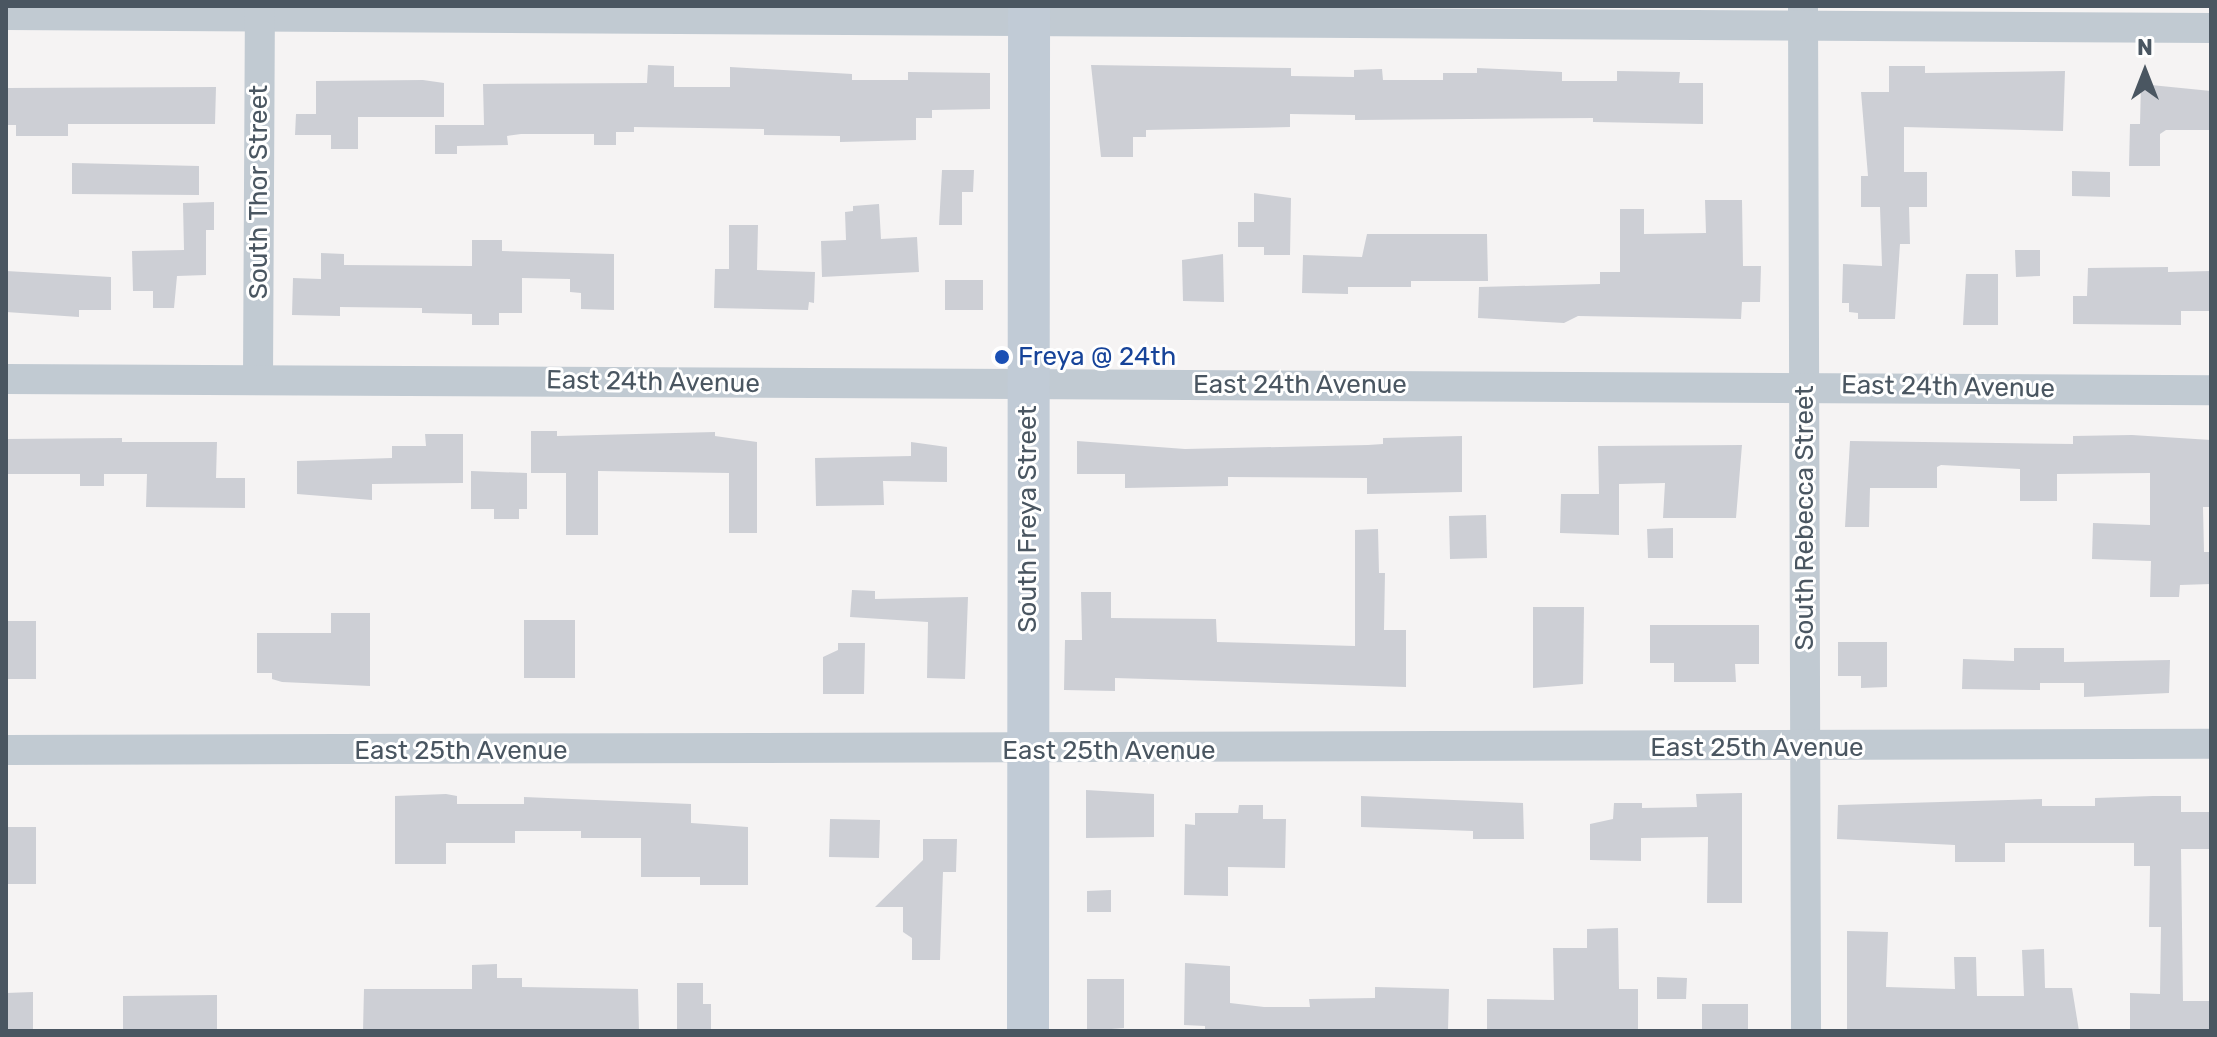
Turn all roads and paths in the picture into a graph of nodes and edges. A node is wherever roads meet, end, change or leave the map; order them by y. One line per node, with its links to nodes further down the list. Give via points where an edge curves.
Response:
1 (260, 10): 2 (street); 3 (street); 6 (street, South Thor Street)
2 (1029, 13): 4 (street); 8 (main road, South Freya Street)
3 (6, 15)
4 (1803, 15): 5 (street); 9 (street, South Rebecca Street)
5 (2211, 28)
6 (258, 378): 7 (street, East 24th Avenue); 8 (street, East 24th Avenue)
7 (6, 379)
8 (1029, 385): 9 (street, East 24th Avenue); 14 (main road, South Freya Street)
9 (1806, 386): 10 (street, East 24th Avenue); 12 (street, South Rebecca Street)
10 (2211, 390)
11 (2211, 744): 12 (street, East 25th Avenue)
12 (1805, 748): 14 (street, East 25th Avenue); 16 (street, South Rebecca Street)
13 (6, 750): 14 (street, East 25th Avenue)
14 (1028, 751): 15 (main road, South Freya Street)
15 (1028, 1031)
16 (1806, 1031)

